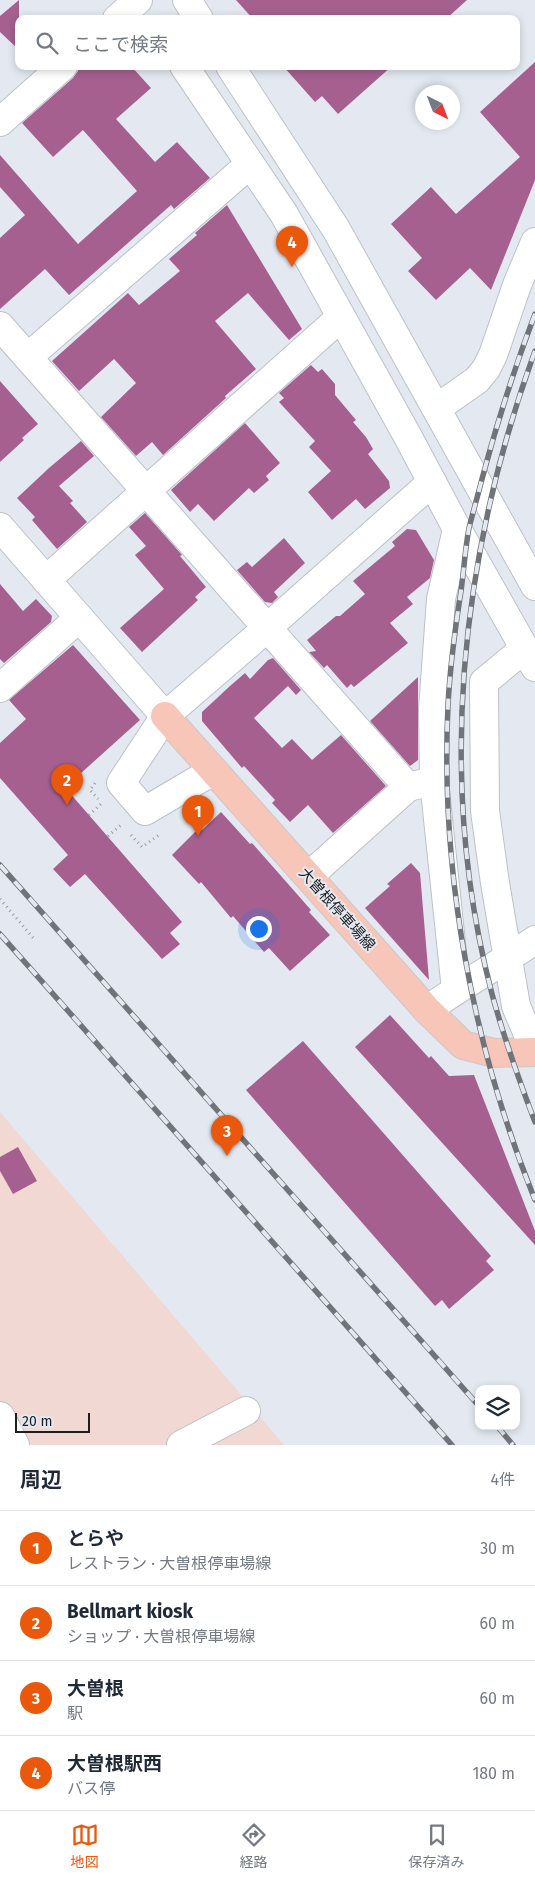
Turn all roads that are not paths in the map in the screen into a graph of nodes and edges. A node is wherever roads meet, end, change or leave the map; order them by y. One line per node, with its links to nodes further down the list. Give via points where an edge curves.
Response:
1 (139, 0): 3 (street); 4 (street)
2 (186, 0): 5 (street)
3 (122, 15)
4 (149, 15)
5 (196, 15)
6 (58, 70): 9 (street)
7 (187, 70): 10 (street)
8 (233, 70): 15 (street, via 336,229)
9 (0, 122)
10 (250, 164): 12 (street, via 284,214); 14 (street)
11 (535, 242): 15 (street, via 486,368 477,380)
12 (342, 317): 16 (street); 17 (street)
13 (0, 326): 14 (street)
14 (28, 357): 17 (street)
15 (437, 408): 20 (street)
16 (432, 482): 19 (street); 24 (street)
17 (146, 490): 21 (street); 24 (street)
18 (0, 527): 21 (street)
19 (457, 529): 25 (street); 29 (street, via 441,599 433,709)
20 (527, 548): 22 (street)
21 (46, 580): 23 (street)
22 (535, 586)
23 (79, 618): 26 (street); 27 (street)
24 (267, 628): 27 (street); 30 (street)
25 (530, 657): 33 (street, via 484,682 486,811 494,883)
26 (0, 688)
27 (165, 716): 28 (main road, 大曽根停車場線); 28 (street, via 121,783 145,811)
28 (215, 772): 31 (main road, 大曽根停車場線)
29 (434, 781): 30 (street); 34 (street)
30 (408, 787): 31 (street)
31 (309, 876): 35 (main road, 大曽根停車場線)
32 (535, 940): 33 (street)
33 (508, 959): 34 (street); 36 (street, via 516,1006)
34 (456, 990): 35 (street)
35 (427, 1010): 36 (main road, 大曽根停車場線, via 462,1045 494,1053)
36 (535, 1052)
37 (246, 1411): 40 (street)
38 (0, 1416): 39 (street)
39 (15, 1445)
40 (181, 1445)

